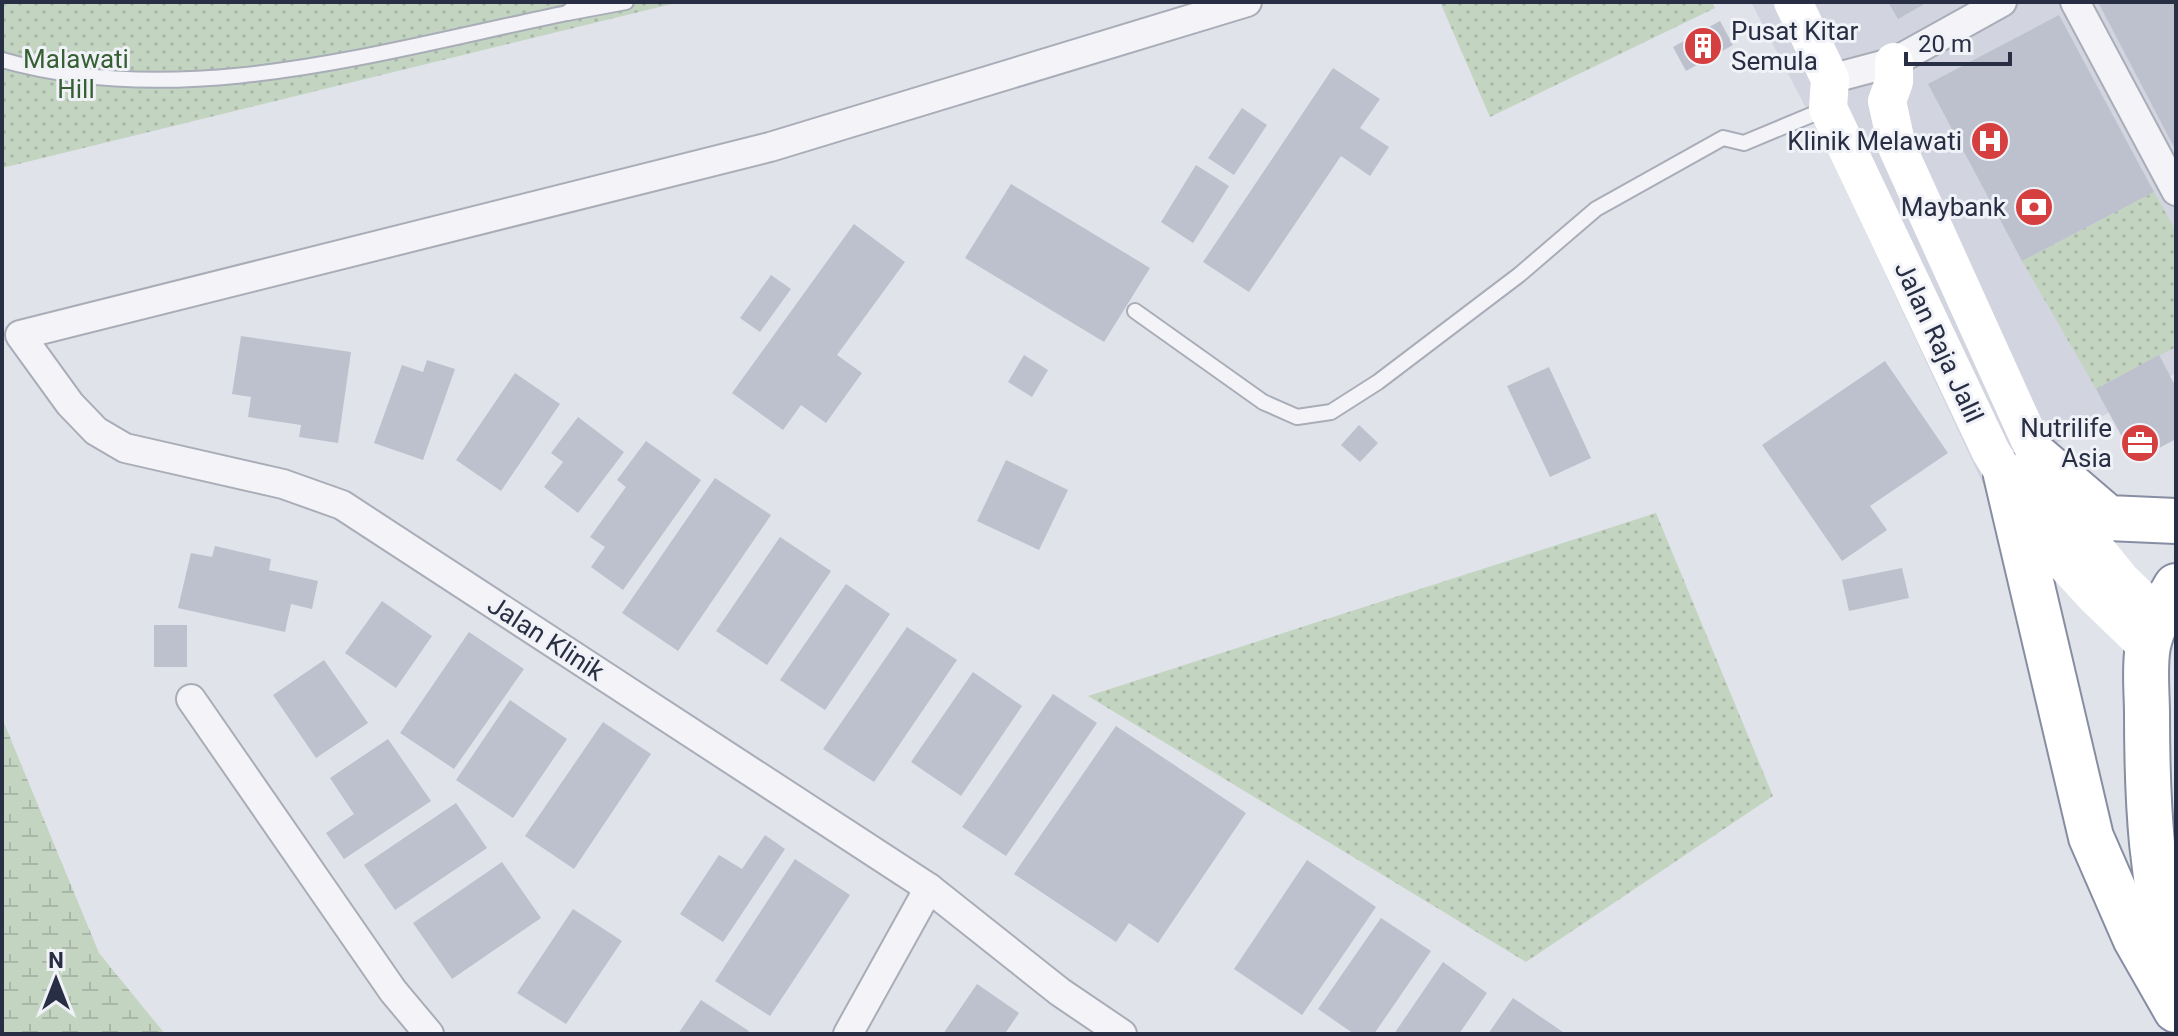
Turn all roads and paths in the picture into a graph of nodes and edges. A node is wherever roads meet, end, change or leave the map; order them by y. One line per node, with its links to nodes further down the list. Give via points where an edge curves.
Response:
1 (580, 2): 7 (lane)
2 (626, 2): 7 (lane)
3 (1247, 2): 13 (street, via 770,147)
4 (1793, 2): 10 (street, Jalan Raja Jalil)
5 (2002, 2): 9 (street)
6 (2075, 2): 11 (street)
7 (567, 13): 8 (lane, via 313,66 178,81 103,78)
8 (2, 60)
9 (1894, 62): 10 (street); 14 (street, Jalan Raja Jalil, via 1887,101 1897,147)
10 (1829, 94): 12 (lane, via 1744,143 1723,138 1596,209 1519,275 1331,412 1297,417 1263,402); 14 (street, Jalan Raja Jalil, via 1991,452)
11 (2176, 191)
12 (1135, 311)
13 (11, 339): 19 (street, Jalan Klinik, via 96,431 125,448 283,484 342,505)
14 (2022, 466): 15 (highway, via 2108,518); 16 (street, Jalan Raja Jalil); 21 (highway, via 2091,837 2135,938)
15 (2176, 521)
16 (2166, 628): 18 (highway); 20 (highway, via 2150,841 2162,923)
17 (191, 699): 22 (street, via 393,991)
18 (2176, 699)
19 (929, 888): 23 (street); 24 (street, Jalan Klinik)
20 (2176, 973)
21 (2176, 1010)
22 (429, 1034)
23 (848, 1034)
24 (1122, 1034)

